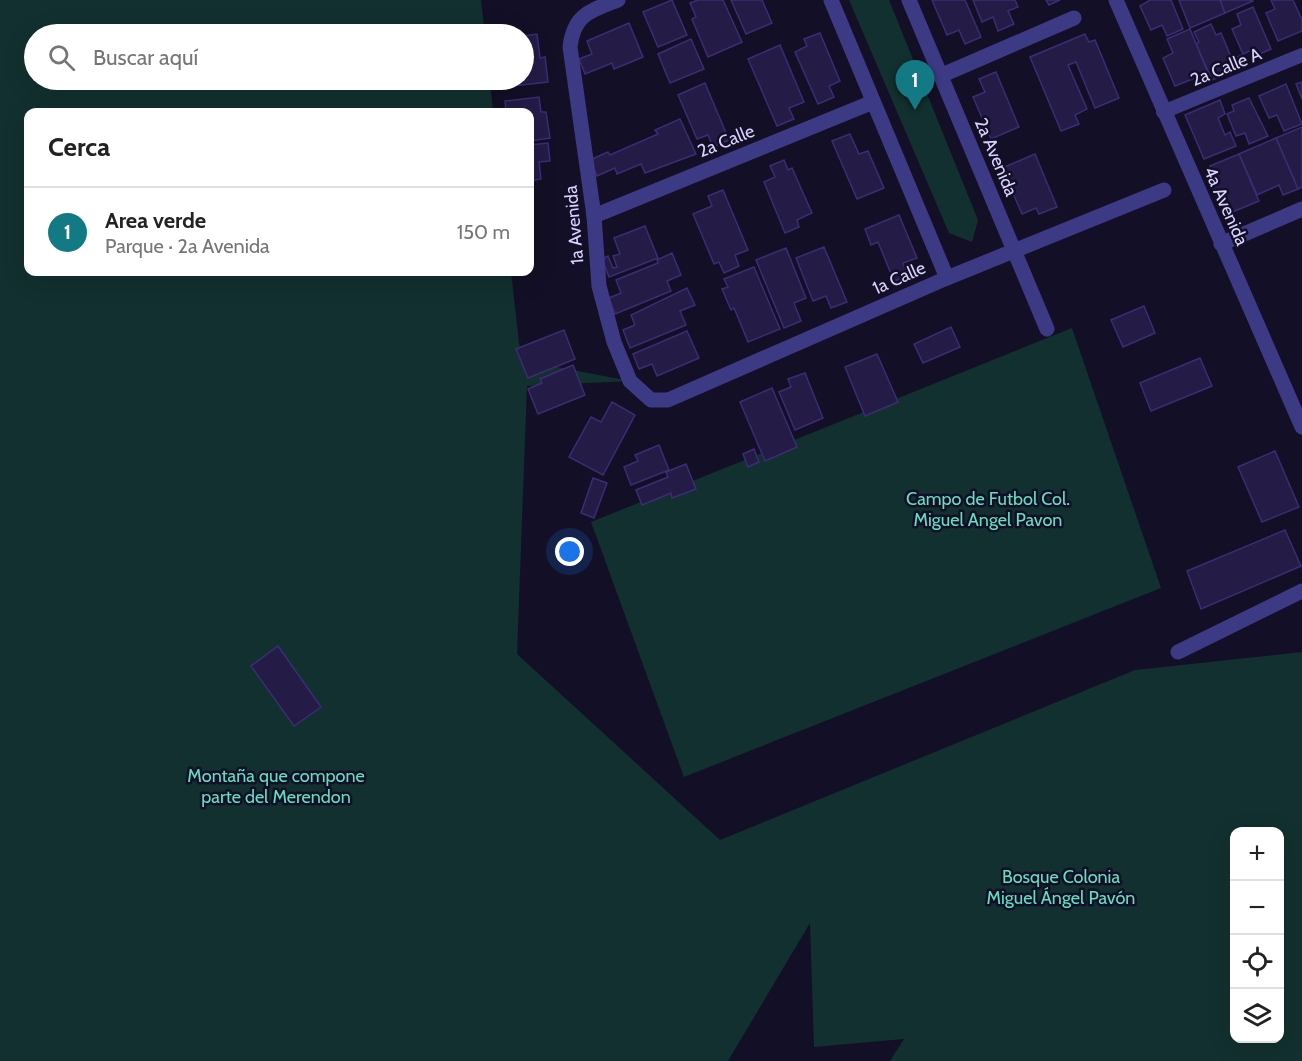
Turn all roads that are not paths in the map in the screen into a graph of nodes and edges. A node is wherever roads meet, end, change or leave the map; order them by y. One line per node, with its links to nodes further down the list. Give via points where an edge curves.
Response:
1 (618, 0): 12 (street, 1a Avenida, via 579,19 570,47)
2 (831, 0): 8 (street)
3 (909, 0): 7 (street, 2a Avenida)
4 (1116, 0): 9 (street, 4a Avenida)
5 (1074, 18): 7 (street)
6 (1302, 55): 9 (lane, 2a Calle A)
7 (940, 76): 14 (street, 2a Avenida)
8 (873, 102): 12 (street, 2a Calle); 15 (street)
9 (1163, 112): 13 (street, 4a Avenida)
10 (1164, 189): 14 (street, 1a Calle)
11 (1302, 209): 13 (street)
12 (594, 216): 17 (street, 1a Avenida, via 598,286 614,342 630,381)
13 (1221, 244): 18 (street, 4a Avenida)
14 (1015, 250): 15 (street, 1a Calle); 16 (street, 2a Avenida)
15 (947, 279): 17 (street, 1a Calle, via 668,400)
16 (1047, 328)
17 (651, 400)
18 (1302, 428)
19 (1302, 591): 20 (street)
20 (1178, 652)

